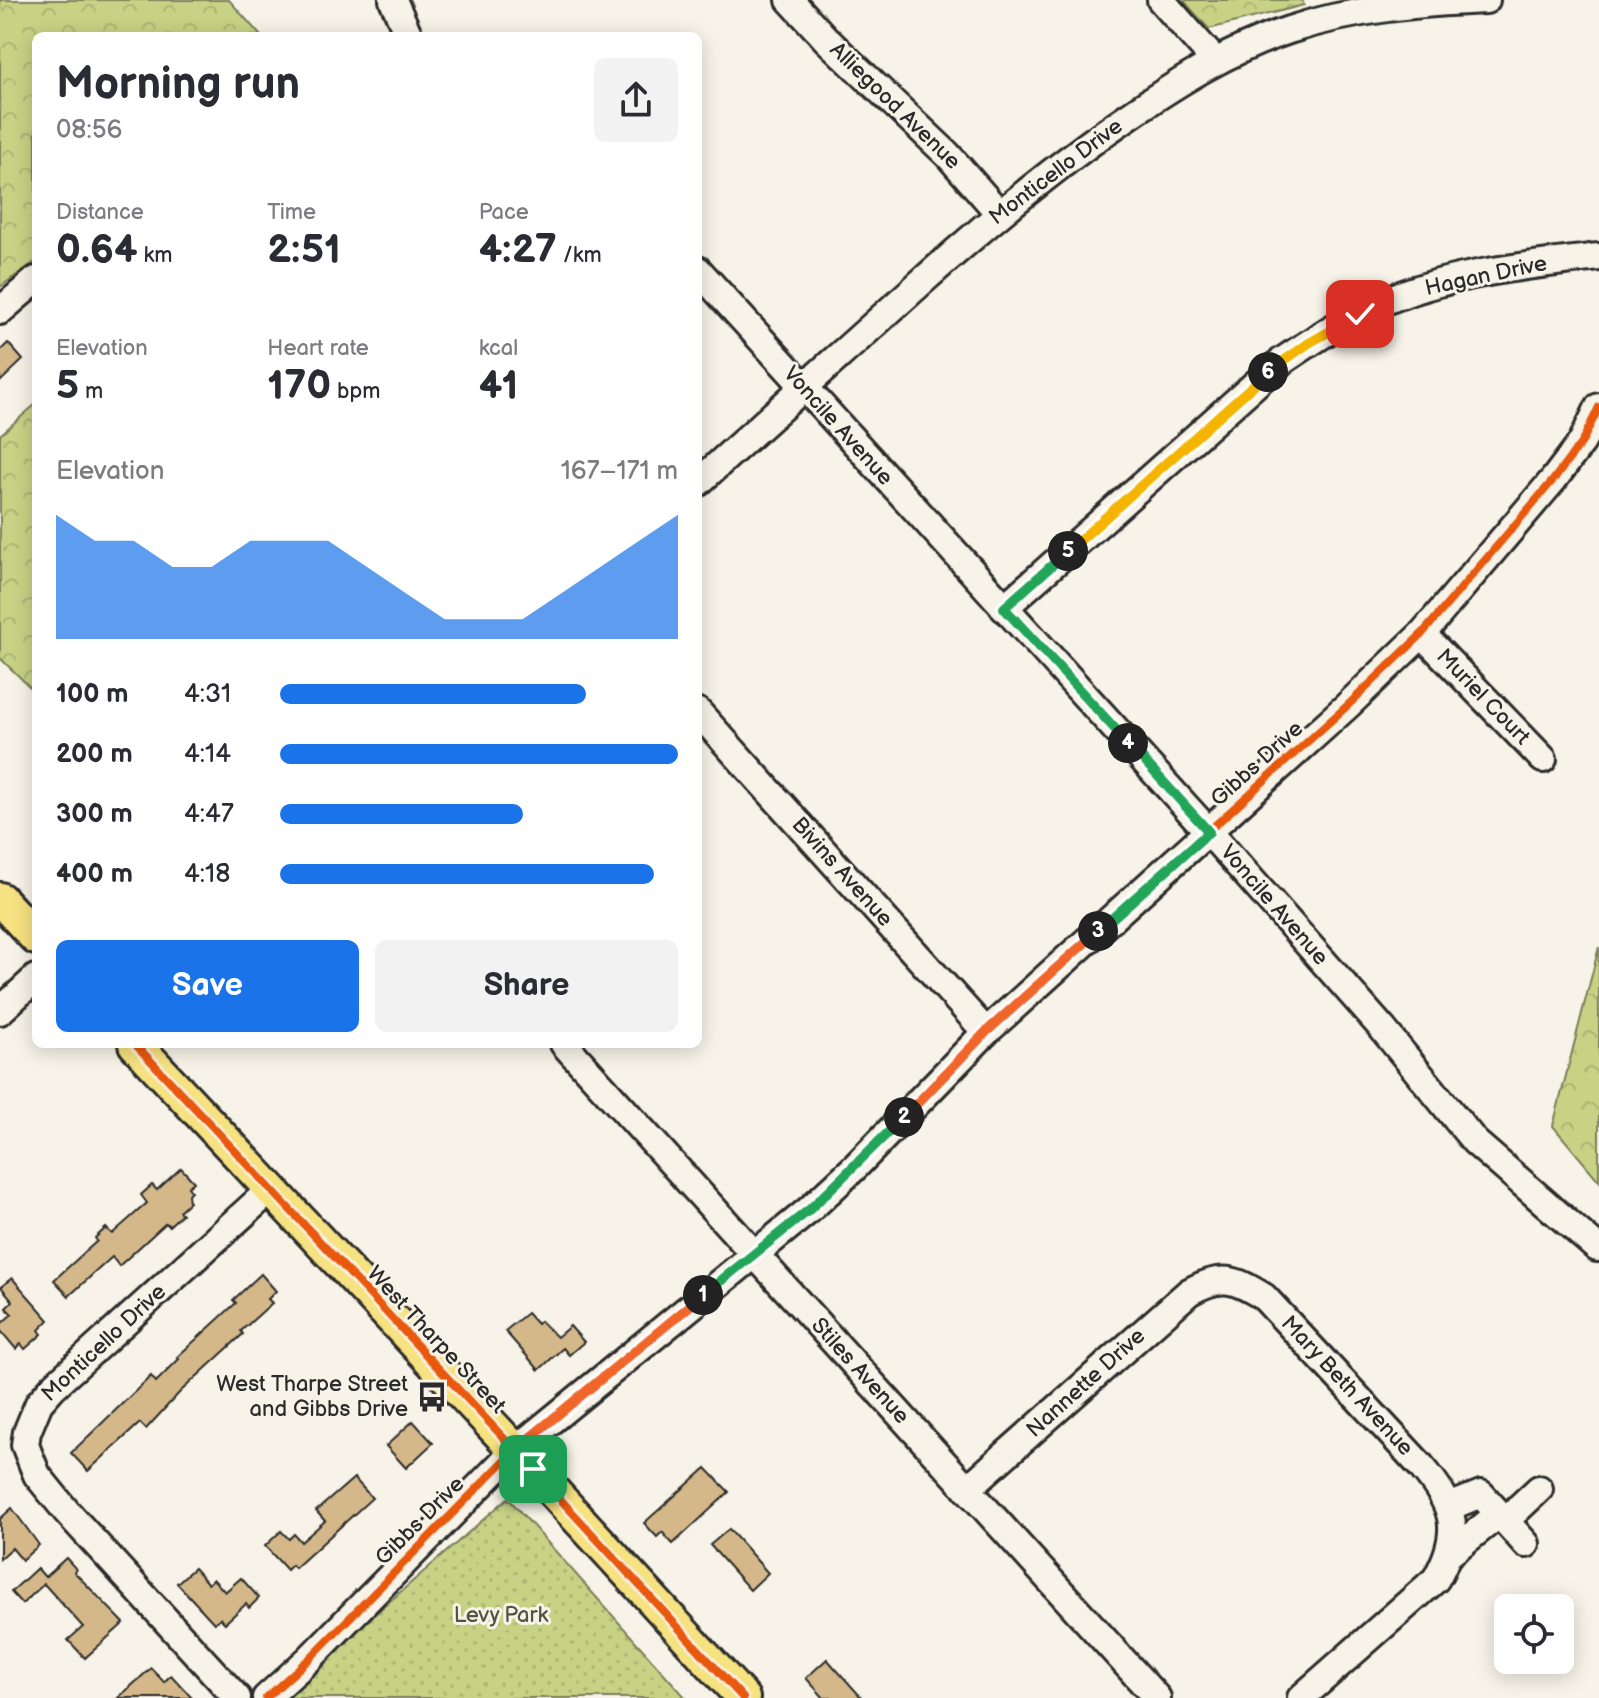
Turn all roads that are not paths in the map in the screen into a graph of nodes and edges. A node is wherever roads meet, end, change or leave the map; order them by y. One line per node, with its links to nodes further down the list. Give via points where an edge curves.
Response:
1 (393, 0): 5 (street)
2 (790, 0): 7 (street, Alliegood Avenue, via 948,155)
3 (1161, 0): 6 (street)
4 (1486, 0): 6 (street, Monticello Drive, via 1336,16)
5 (407, 32)
6 (1215, 61): 7 (street, Monticello Drive, via 1082,148)
7 (999, 213): 12 (street, Monticello Drive)
8 (1599, 257): 15 (street, Hagan Drive, via 1451,280 1394,298 1309,343 1278,364)
9 (702, 274): 12 (street, Voncile Avenue)
10 (32, 283): 11 (street)
11 (0, 311)
12 (803, 388): 14 (street, Monticello Drive); 15 (street, Voncile Avenue)
13 (1599, 407): 16 (street, Gibbs Drive, via 1582,442 1554,479)
14 (702, 479)
15 (1004, 608): 19 (street, Voncile Avenue)
16 (1422, 634): 18 (street, Muriel Court); 19 (street, Gibbs Drive)
17 (702, 716): 24 (street, Bivins Avenue)
18 (1543, 759)
19 (1209, 832): 24 (street, Gibbs Drive); 28 (street, Voncile Avenue, via 1475,1142)
20 (0, 899): 21 (main road)
21 (32, 934)
22 (32, 982): 23 (street)
23 (0, 1011)
24 (986, 1032): 29 (street, Gibbs Drive, via 854,1168)
25 (139, 1048): 27 (main road, West Tharpe Street)
26 (568, 1048): 29 (street, Stiles Avenue)
27 (270, 1190): 31 (main road, West Tharpe Street); 37 (street, Monticello Drive, via 53,1387 31,1417 25,1445 37,1475 67,1512)
28 (1597, 1248)
29 (754, 1254): 31 (street, Gibbs Drive); 32 (street, Stiles Avenue)
30 (1208, 1282): 32 (street, Nannette Drive, via 1165,1311); 35 (street, Mary Beth Avenue, via 1242,1283 1264,1297 1440,1487)
31 (515, 1450): 38 (street, Gibbs Drive); 39 (main road, West Tharpe Street)
32 (967, 1489): 40 (street, Stiles Avenue)
33 (1539, 1489): 34 (street)
34 (1502, 1517): 35 (street); 35 (street, via 1481,1494); 36 (street)
35 (1450, 1530): 41 (street, via 1436,1579)
36 (1526, 1544)
37 (237, 1698)
38 (266, 1698)
39 (743, 1698)
40 (1157, 1698)
41 (1301, 1698)

